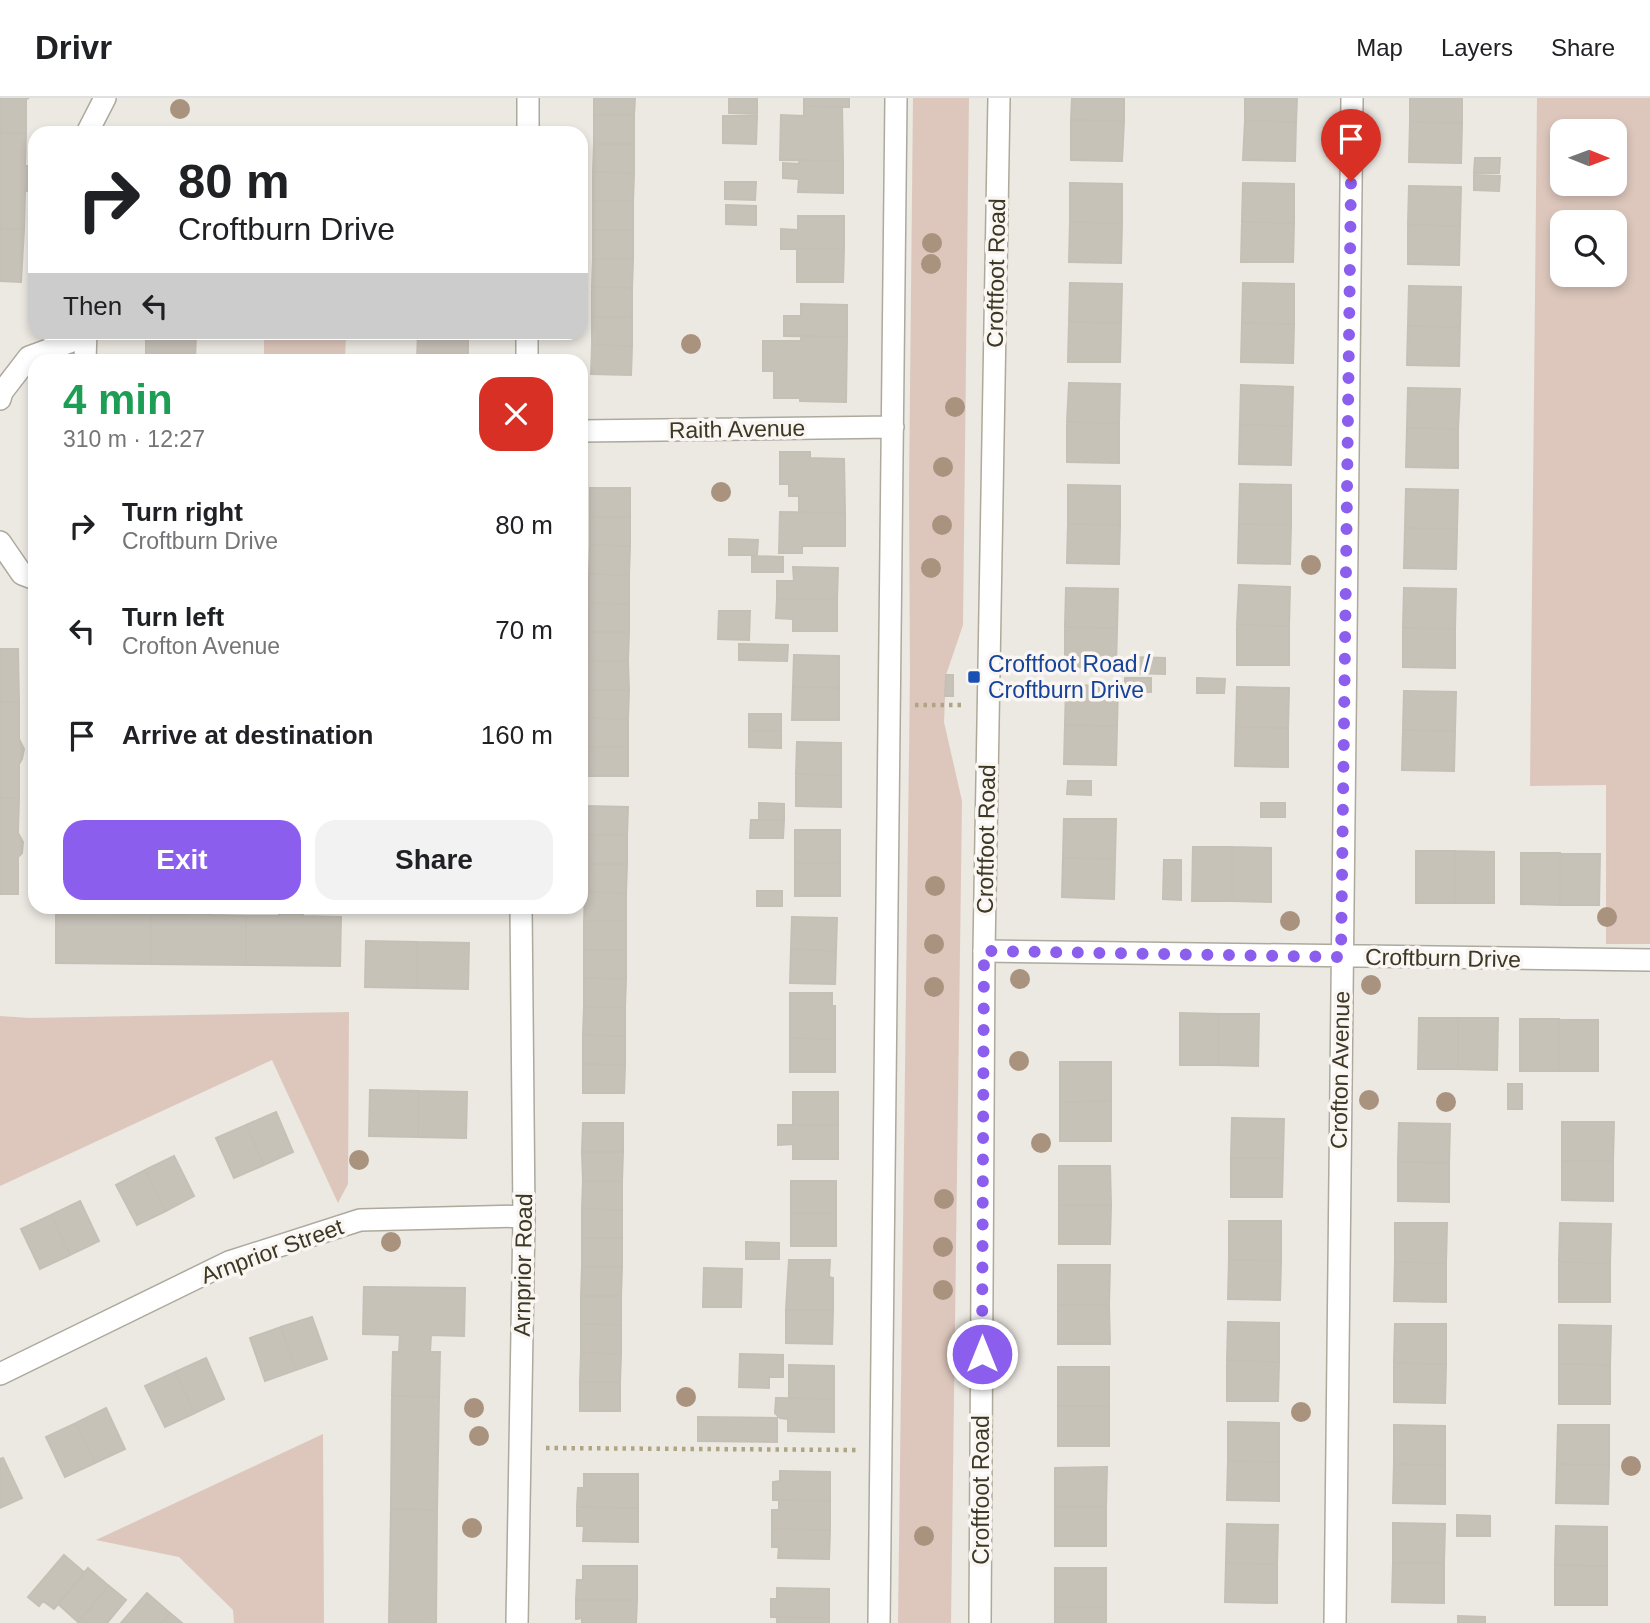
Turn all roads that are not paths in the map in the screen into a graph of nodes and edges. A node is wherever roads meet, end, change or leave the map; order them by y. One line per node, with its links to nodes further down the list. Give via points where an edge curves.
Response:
1 (105, 98): 6 (street)
2 (528, 98): 7 (street)
3 (897, 98): 12 (street)
4 (999, 98): 17 (street, Croftfoot Road)
5 (1352, 98): 18 (street, Crofton Avenue)
6 (91, 126)
7 (528, 126)
8 (70, 340): 9 (street)
9 (34, 354)
10 (28, 357): 11 (street)
11 (0, 398)
12 (893, 427): 13 (street, Raith Avenue); 23 (street)
13 (588, 431)
14 (0, 542): 15 (street)
15 (28, 576)
16 (521, 914): 20 (street, Arnprior Road)
17 (984, 951): 18 (street, Croftburn Drive); 24 (street, Croftfoot Road)
18 (1341, 957): 19 (street, Croftburn Drive); 25 (street, Crofton Avenue)
19 (1650, 960)
20 (524, 1216): 21 (street, Arnprior Street, via 360,1220 229,1262); 22 (street, Arnprior Road)
21 (0, 1374)
22 (517, 1623)
23 (879, 1623)
24 (980, 1623)
25 (1335, 1623)

